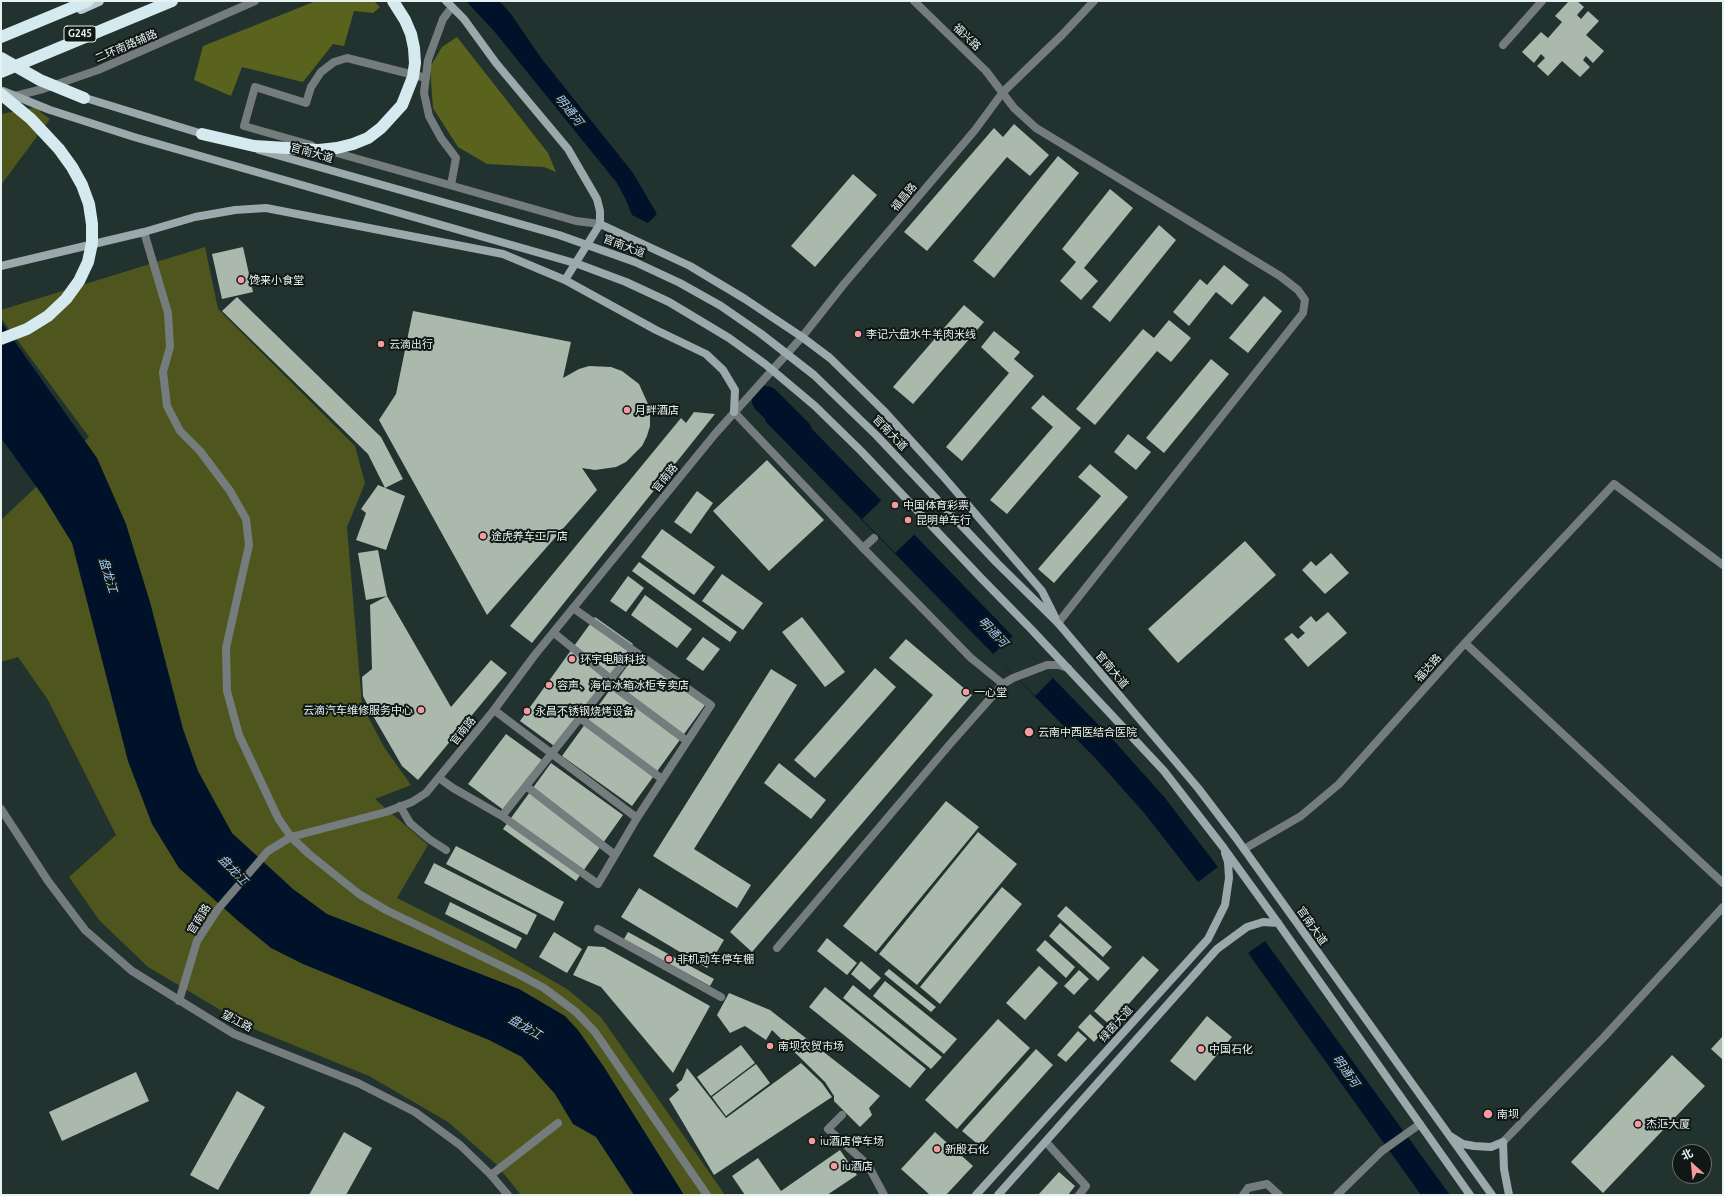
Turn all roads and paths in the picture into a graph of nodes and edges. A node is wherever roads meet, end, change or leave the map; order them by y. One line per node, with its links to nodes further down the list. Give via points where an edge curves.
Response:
1 (78, 1): 12 (highway)
2 (88, 1): 12 (highway)
3 (99, 1): 14 (main road, G245)
4 (159, 1): 17 (main road, G245)
5 (172, 1): 18 (highway)
6 (255, 1): 24 (street, 二环南路辅路, via 98,70)
7 (393, 1): 25 (highway, via 406,20 411,34 415,63 413,77 402,105 382,128 368,138 337,148 319,150 254,146)
8 (914, 1): 21 (street, 福兴路, via 986,71)
9 (1094, 1): 21 (street, 福昌路)
10 (1542, 1): 15 (street)
11 (449, 4): 19 (street, via 428,60); 27 (main road, via 464,19 496,63 568,149 597,199)
12 (21, 29): 13 (highway)
13 (1, 37)
14 (1, 41)
15 (1503, 45)
16 (1, 58): 23 (highway, via 40,80)
17 (1, 66): 23 (main road, 官南大道)
18 (1, 72)
19 (426, 78): 26 (street, via 424,93 429,116 456,158); 26 (street, via 347,58 334,62 321,72 311,87 306,103 256,86 244,126)
20 (1, 91): 42 (main road, via 149,142 572,262 648,292 690,314 729,338 782,378 856,446)
21 (1003, 92): 31 (street, 福昌路, via 975,130); 38 (street, 福兴路, via 1014,108 1036,128 1280,276 1298,290 1305,300 1303,313)
22 (1, 94): 32 (highway, via 31,119 59,148 82,185 89,204 92,224 88,262 66,299 48,316 27,330)
23 (84, 98): 25 (main road, 官南大道)
24 (1, 100)
25 (202, 134): 38 (main road, 官南大道, via 559,235 634,262 680,283 741,319 814,375 877,436)
26 (451, 185): 27 (street, via 576,221)
27 (600, 224): 30 (main road); 31 (main road, via 690,266)
28 (144, 232): 29 (main road); 30 (main road, via 196,216 266,208 503,254); 56 (street, via 168,313 170,347 163,372 167,406 180,431 200,451 230,490 246,519 249,545 226,648 227,691 239,735 278,818)
29 (1, 266)
30 (565, 280): 33 (main road, via 706,354 723,370 735,390)
31 (802, 336): 33 (street, 福昌路); 38 (main road, via 830,358 883,410 942,475 1042,591)
32 (1, 339)
33 (734, 412): 35 (street); 37 (street, 官南路)
34 (874, 538): 35 (street)
35 (863, 548): 44 (street, via 971,658)
36 (1723, 565): 40 (street, 福达路, via 1614,484)
37 (573, 608): 39 (street, 官南路); 41 (street)
38 (1058, 623): 58 (main road, 官南大道, via 1198,788)
39 (554, 633): 43 (street); 45 (street, 官南路)
40 (1465, 643): 58 (street, 福达路, via 1339,784 1300,816); 61 (street)
41 (633, 651): 43 (street); 47 (street, via 711,705)
42 (1068, 668): 44 (street, via 1047,665); 57 (main road, via 1164,771)
43 (611, 679): 46 (street); 47 (street, via 617,689)
44 (1003, 684): 65 (street)
45 (494, 710): 48 (street); 49 (street, 官南路)
46 (580, 718): 48 (street); 50 (street)
47 (687, 741): 50 (street)
48 (552, 753): 51 (street); 55 (street)
49 (439, 778): 52 (street, 官南路, via 426,793); 54 (street)
50 (662, 779): 55 (street)
51 (526, 786): 54 (street); 60 (street)
52 (400, 806): 56 (street, 官南路); 59 (street, via 410,823)
53 (1, 809): 67 (street, 望江路, via 48,881 85,930 132,971)
54 (502, 816): 60 (street, via 598,884)
55 (637, 818): 60 (street)
56 (291, 837): 67 (street, 官南路, via 268,851 218,909 197,941); 76 (street, via 359,894 386,910 544,988 576,1012 624,1072)
57 (1223, 847): 63 (main road); 78 (main road, 绿茵大道, via 1228,862 1229,878 1225,905 1208,939)
58 (1244, 849): 71 (main road, 官南大道)
59 (446, 850)
60 (615, 855)
61 (1723, 883)
62 (1723, 907): 73 (street)
63 (1278, 923): 70 (main road); 72 (main road, via 1264,922 1247,927 1217,949)
64 (598, 929): 66 (street)
65 (777, 948)
66 (721, 997)
67 (179, 1001): 74 (street, 望江路, via 234,1034 358,1082 415,1112 460,1145)
68 (842, 1115): 77 (street, via 828,1129 868,1165)
69 (558, 1123): 74 (street)
70 (1420, 1124): 83 (street, via 1382,1151); 84 (main road)
71 (1448, 1135): 73 (main road, via 1463,1144 1474,1146 1491,1147); 85 (main road, 官南大道)
72 (1046, 1142): 79 (main road); 80 (street, via 1086,1186)
73 (1504, 1142): 86 (main road, via 1504,1169)
74 (492, 1174): 75 (street, 望江路)
75 (508, 1195)
76 (707, 1195)
77 (884, 1195)
78 (976, 1195)
79 (998, 1195)
80 (1079, 1195)
81 (1243, 1195): 82 (street, via 1248,1188 1267,1184)
82 (1279, 1195)
83 (1337, 1195)
84 (1470, 1195)
85 (1492, 1195)
86 (1509, 1195)

